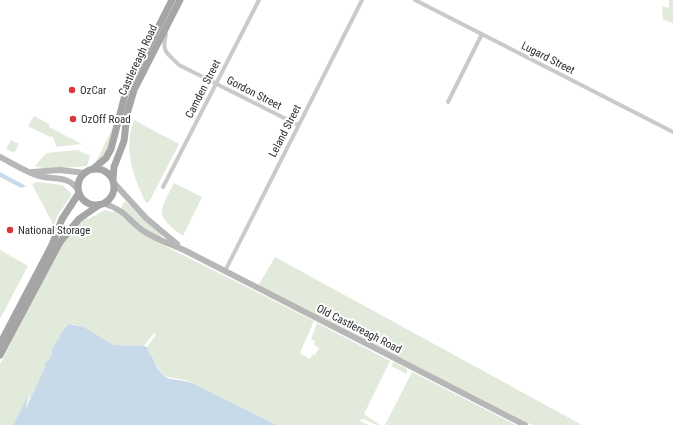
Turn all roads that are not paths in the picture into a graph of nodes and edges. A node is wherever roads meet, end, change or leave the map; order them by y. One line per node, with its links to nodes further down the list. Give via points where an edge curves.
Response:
1 (172, 0): 13 (main road, Castlereagh Road, via 126,91 111,149 106,158)
2 (180, 0): 6 (main road, Castlereagh Road)
3 (258, 0): 8 (street, Camden Street)
4 (362, 0): 10 (street, Leland Street)
5 (415, 0): 7 (street, Lugard Street)
6 (170, 18): 8 (street, Gordon Street, via 164,47 166,54 179,65); 16 (main road, Castlereagh Road, via 132,96 124,141 114,166)
7 (482, 34): 9 (street); 11 (street, Lugard Street)
8 (216, 84): 10 (street, Gordon Street); 17 (street, Camden Street)
9 (448, 102)
10 (298, 125): 21 (street, Leland Street)
11 (673, 132)
12 (0, 157): 14 (street)
13 (93, 169): 15 (main road); 16 (main road, via 104,171)
14 (30, 172): 15 (street, via 60,170); 18 (street, via 37,176 64,179)
15 (85, 173): 18 (main road, via 79,182)
16 (114, 181): 19 (main road, via 113,195); 20 (street, Old Castlereagh Road, via 152,224)
17 (163, 187)
18 (79, 192): 19 (main road, via 85,202); 22 (main road, via 62,220 52,245)
19 (102, 204): 20 (street, Old Castlereagh Road, via 121,210 147,233); 23 (main road, via 79,219 60,242)
20 (184, 250): 21 (street, Old Castlereagh Road)
21 (225, 271): 24 (street, Old Castlereagh Road)
22 (0, 344)
23 (0, 355)
24 (525, 425)

